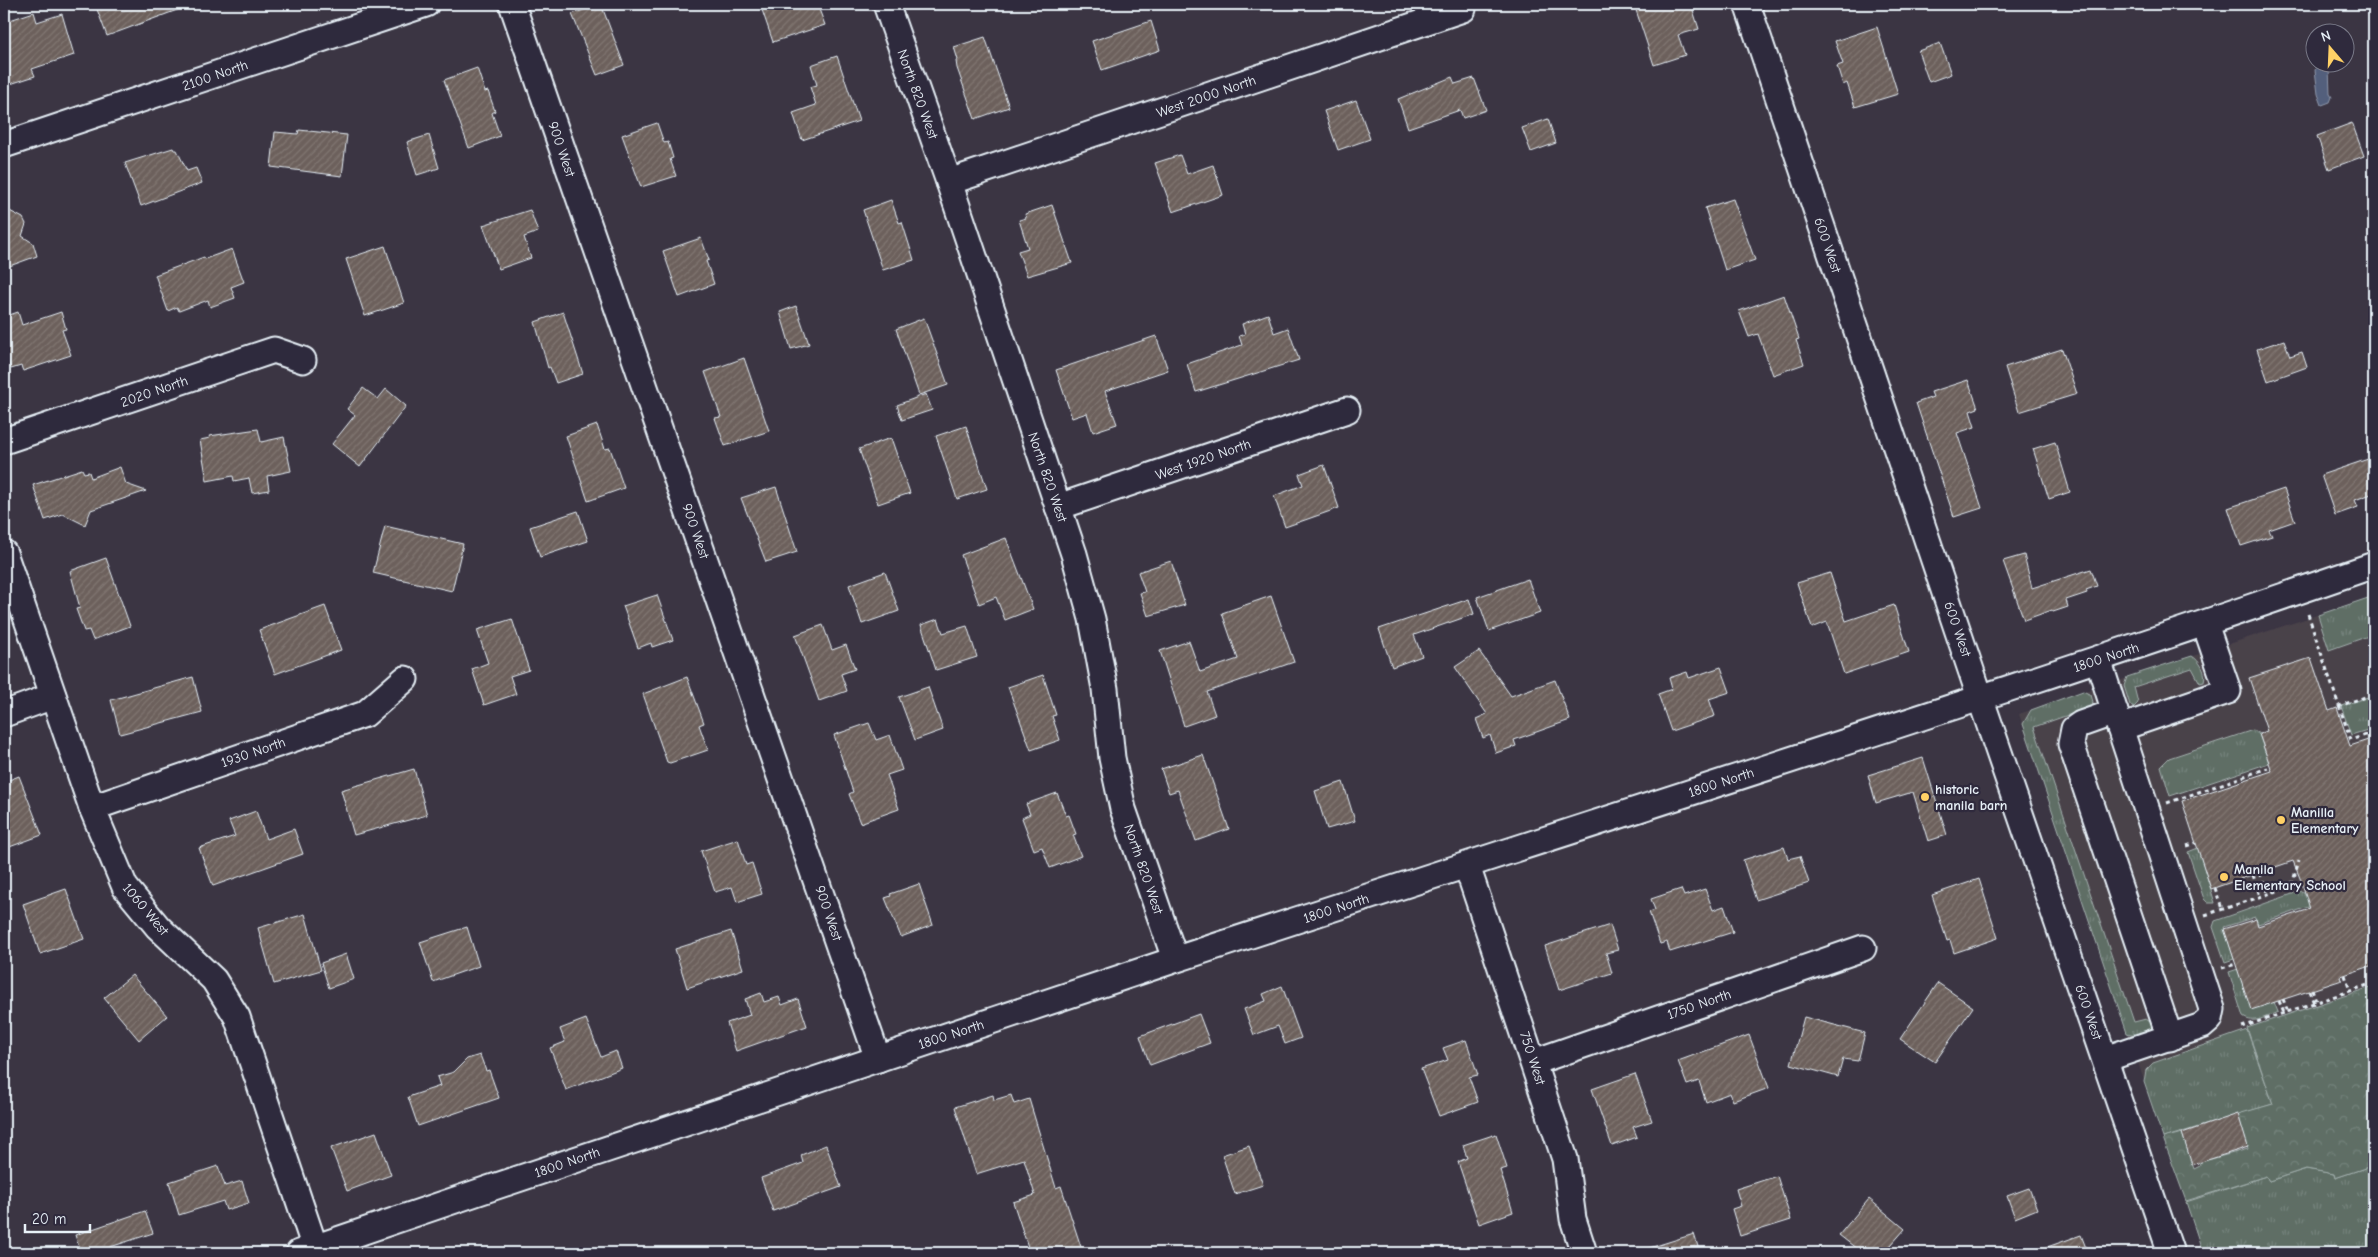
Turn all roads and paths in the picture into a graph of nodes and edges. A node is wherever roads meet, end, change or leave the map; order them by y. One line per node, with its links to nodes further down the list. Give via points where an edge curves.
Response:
1 (426, 4): 6 (street, 2100 North)
2 (512, 4): 54 (street, 900 West)
3 (886, 4): 7 (street, North 820 West)
4 (1747, 4): 20 (street, 600 West)
5 (1463, 9): 7 (street, West 2000 North)
6 (4, 145)
7 (950, 182): 11 (street, North 820 West)
8 (303, 360): 10 (street, 2020 North, via 274,350)
9 (1347, 410): 11 (street, West 1920 North)
10 (4, 441)
11 (1058, 507): 42 (street, North 820 West, via 1092,619 1105,689 1112,758 1123,808)
12 (4, 553): 19 (street, 1060 West)
13 (2374, 565): 15 (street, 1800 North)
14 (2308, 614): 21 (path)
15 (2205, 624): 16 (street, 1800 North); 23 (street, via 2228,691)
16 (2098, 660): 20 (street, 1800 North); 23 (street)
17 (405, 678): 27 (street, 1930 North, via 365,714)
18 (2374, 694): 21 (path)
19 (53, 696): 22 (street); 27 (street, 1060 West)
20 (1980, 697): 31 (street, 1800 North); 55 (street, 600 West)
21 (2339, 706): 24 (path, via 2351,740)
22 (4, 714)
23 (2117, 720): 53 (street, via 2212,1004 2212,1014 2207,1023); 53 (street, via 2080,724 2074,729 2071,744)
24 (2374, 732)
25 (2268, 768): 26 (path)
26 (2167, 803)
27 (92, 808): 57 (street, 1060 West, via 125,887 158,927 214,980 237,1017)
28 (2196, 842): 29 (path)
29 (2186, 846)
30 (2299, 860): 35 (path)
31 (1467, 866): 42 (street, 1800 North); 56 (street, 750 West)
32 (2260, 872): 37 (path)
33 (2253, 875): 38 (path)
34 (2302, 882): 35 (path)
35 (2292, 885): 37 (path)
36 (2215, 888): 39 (path)
37 (2268, 894): 38 (path)
38 (2260, 896): 39 (path)
39 (2222, 909): 40 (path)
40 (2204, 915)
41 (1863, 948): 56 (street, 1750 North)
42 (1176, 959): 54 (street, 1800 North)
43 (2236, 964): 44 (path)
44 (2222, 968)
45 (2344, 974): 48 (path)
46 (2374, 983): 48 (path)
47 (2311, 990): 50 (path)
48 (2350, 991): 50 (path)
49 (2281, 1000): 51 (path)
50 (2315, 1003): 51 (path)
51 (2286, 1013): 52 (path)
52 (2242, 1027)
53 (2170, 1038): 55 (street)
54 (878, 1059): 57 (street, 1800 North)
55 (2105, 1059): 59 (street, 600 West)
56 (1534, 1062): 58 (street, 750 West, via 1565,1159 1573,1219)
57 (307, 1250)
58 (1584, 1253)
59 (2171, 1253)

